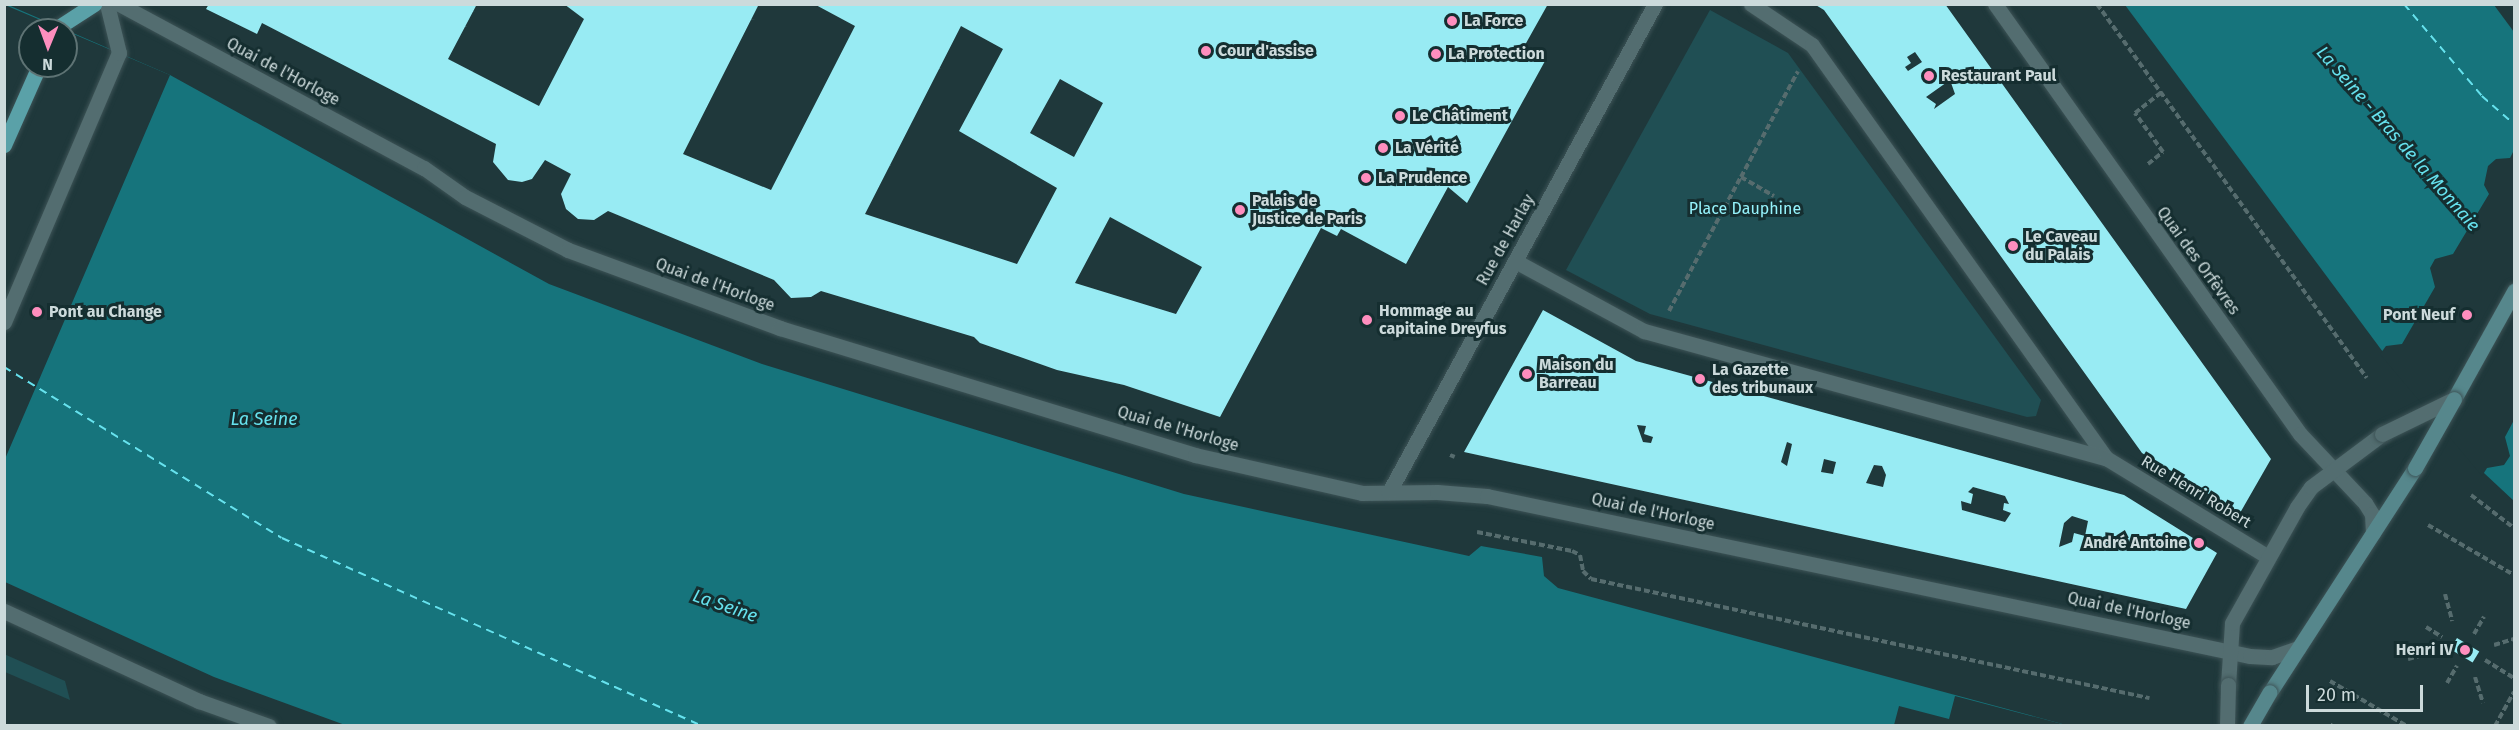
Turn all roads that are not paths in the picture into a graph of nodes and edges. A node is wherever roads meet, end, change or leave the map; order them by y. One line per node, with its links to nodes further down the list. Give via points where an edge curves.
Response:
1 (94, 4): 7 (main road)
2 (108, 4): 12 (street, via 119,53)
3 (119, 4): 16 (street, Quai de l'Horloge, via 424,168 465,197 568,250 780,328 1195,455 1362,493)
4 (1656, 4): 10 (street, Rue de Harlay)
5 (1751, 4): 14 (street, via 1812,45)
6 (1995, 4): 15 (street, Quai des Orfèvres, via 2300,434)
7 (71, 18)
8 (34, 78): 9 (main road)
9 (4, 145)
10 (1515, 261): 14 (street, via 1656,334); 16 (street, Rue de Harlay)
11 (2514, 291): 13 (street)
12 (4, 322)
13 (2454, 399): 15 (street, bridge, via 2382,434); 17 (street, bridge)
14 (2106, 458): 18 (street, Rue Henri Robert)
15 (2334, 470): 17 (street, Quai des Orfèvres, via 2372,514); 18 (street, via 2302,500)
16 (1389, 492): 21 (street, Quai de l'Horloge, via 1487,496)
17 (2373, 533): 20 (street)
18 (2268, 557): 21 (street, via 2232,623)
19 (4, 611): 22 (street, via 200,701)
20 (2298, 648): 21 (street, Quai de l'Horloge, via 2272,657); 24 (street, bridge)
21 (2230, 651): 23 (street, bridge)
22 (268, 726)
23 (2227, 726)
24 (2250, 726)

